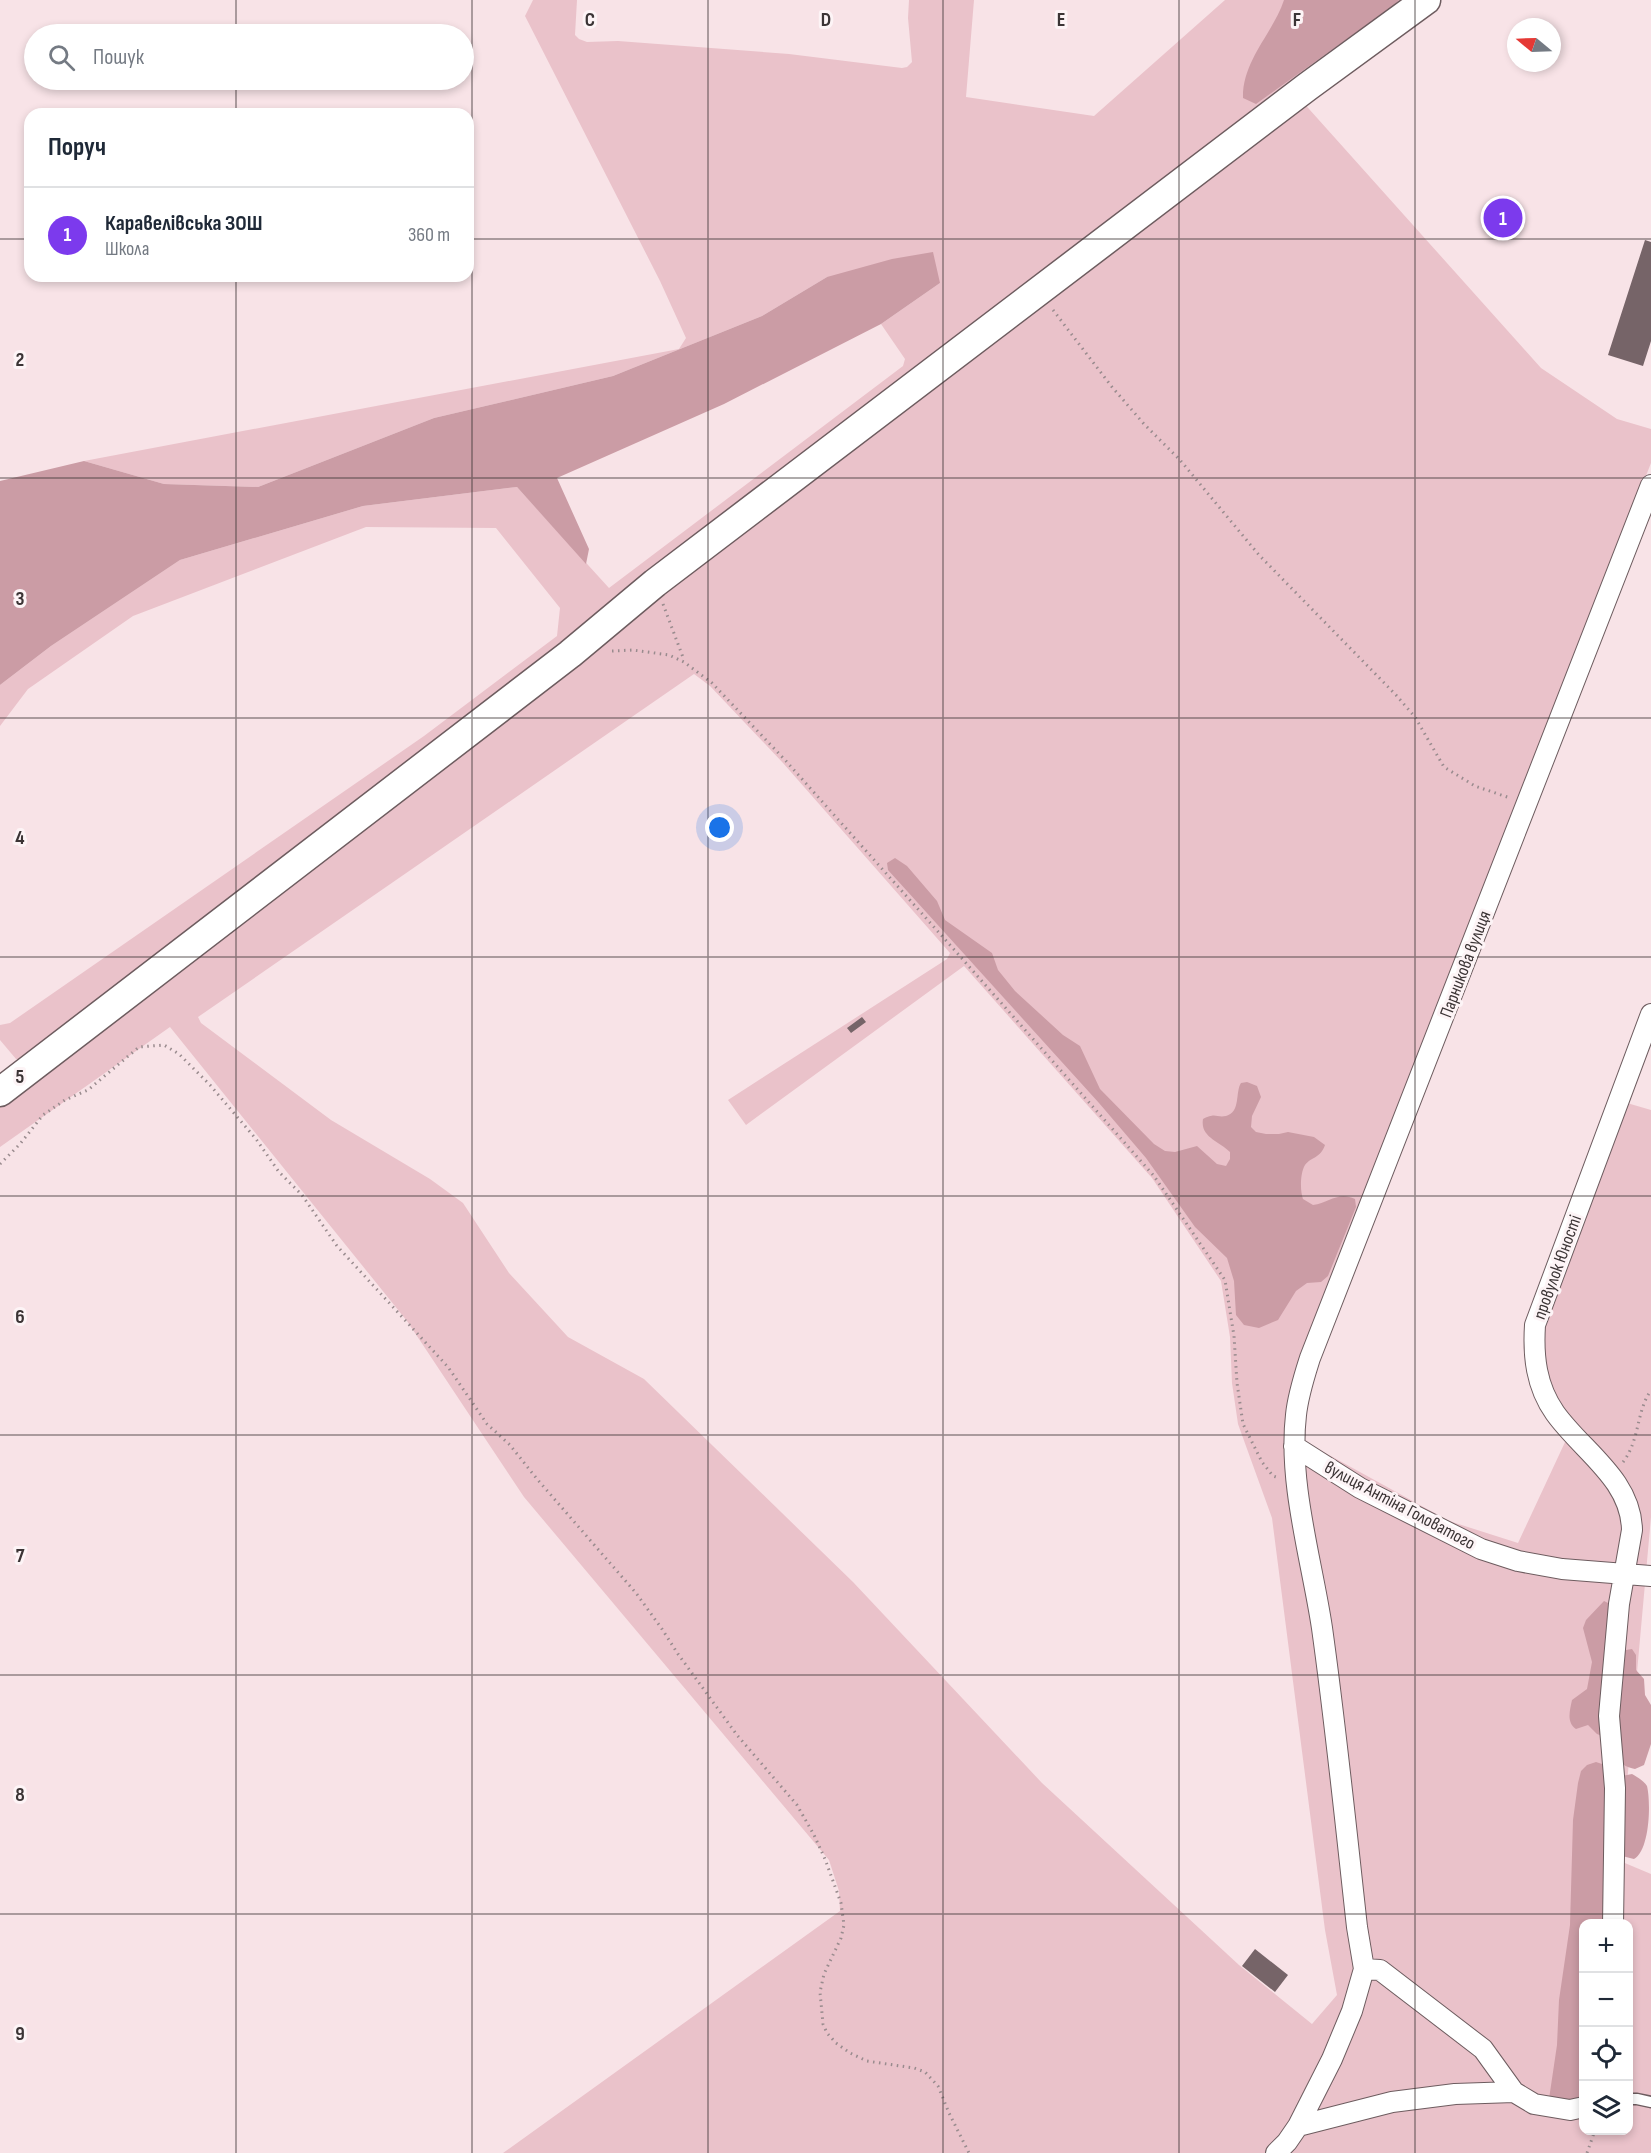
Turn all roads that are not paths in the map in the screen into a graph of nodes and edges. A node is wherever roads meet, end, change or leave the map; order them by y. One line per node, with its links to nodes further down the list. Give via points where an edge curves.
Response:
1 (1426, 0): 4 (street, via 656,583 570,654)
2 (1651, 485): 5 (street, Парникова вулиця, via 1310,1358 1300,1389)
3 (1651, 1014): 6 (street, провулок Юності, via 1534,1335 1535,1367 1545,1395 1627,1500 1632,1530)
4 (0, 1092)
5 (1294, 1446): 6 (street, вулиця Антіна Головатого, via 1360,1488 1481,1549 1562,1569); 9 (street, Парникова вулиця)
6 (1625, 1573): 7 (street, вулиця Антіна Головатого); 8 (street, провулок Юності, via 1615,1639 1610,1716 1615,1788)
7 (1651, 1576)
8 (1614, 1919)
9 (1364, 1969): 10 (street, via 1380,1970 1483,2049); 14 (street, via 1348,2021)
10 (1514, 2092): 13 (street, via 1534,2104); 14 (street, via 1392,2102)
11 (1633, 2099): 12 (lane)
12 (1651, 2102)
13 (1579, 2108)
14 (1298, 2126): 15 (street)
15 (1276, 2153)

